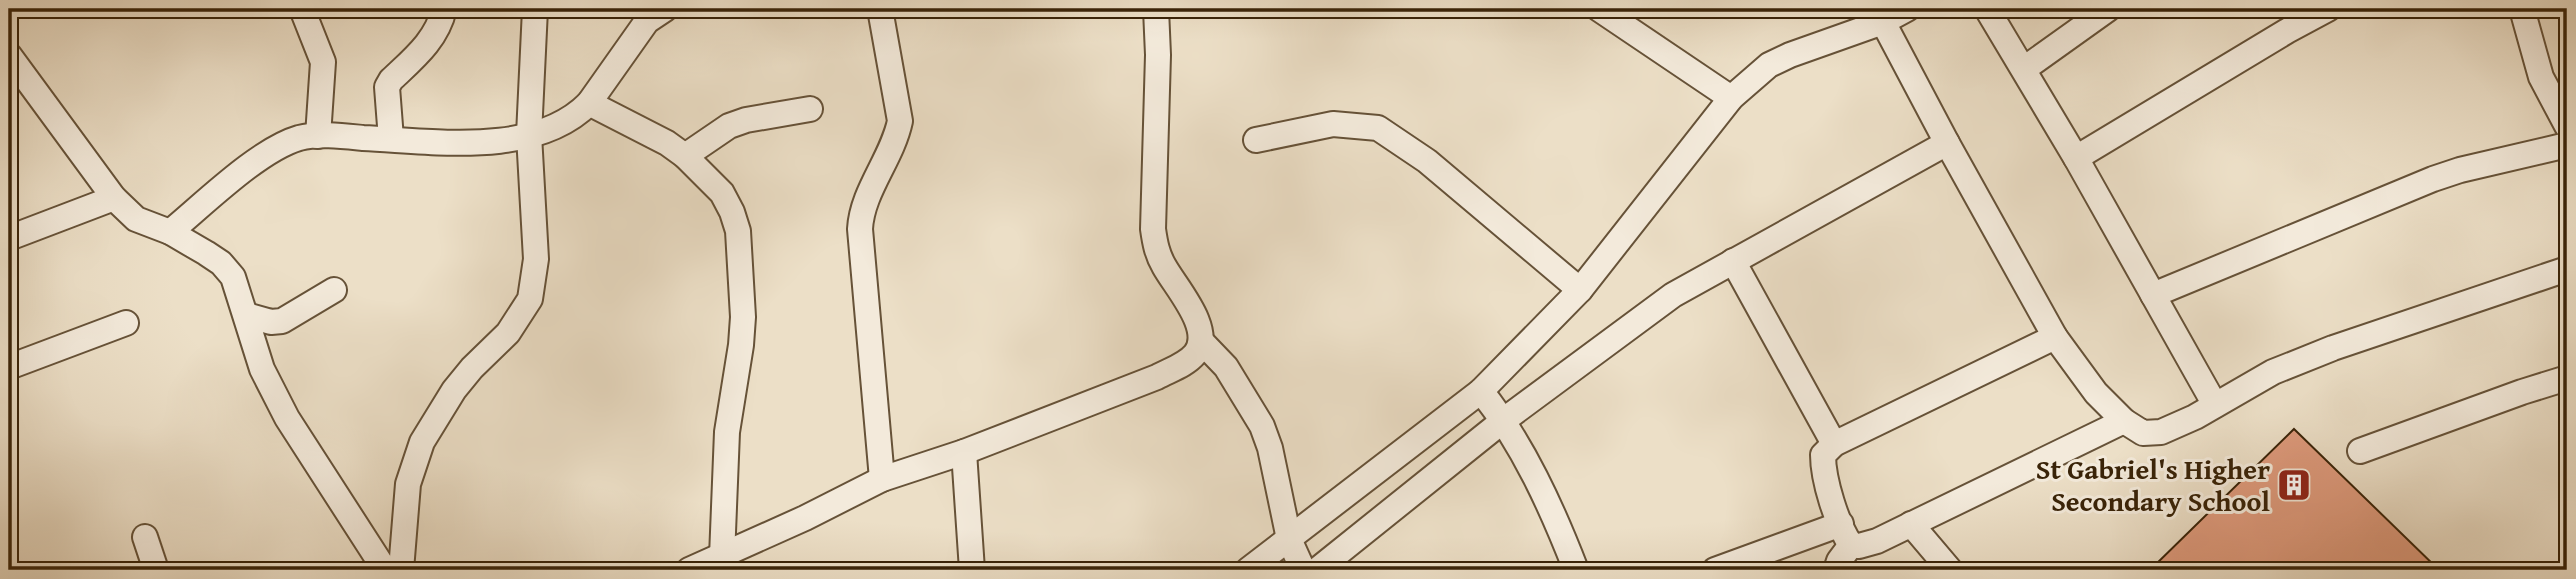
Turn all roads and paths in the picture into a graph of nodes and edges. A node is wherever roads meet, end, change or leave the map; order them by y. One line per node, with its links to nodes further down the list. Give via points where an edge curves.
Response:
1 (302, 9): 21 (street, via 323,62)
2 (444, 9): 22 (street, via 433,37 387,87)
3 (535, 9): 20 (street)
4 (665, 9): 17 (street, via 642,28)
5 (880, 9): 49 (street, via 900,121 866,202 860,229)
6 (1156, 9): 39 (street, via 1155,246 1195,317)
7 (1599, 9): 16 (street)
8 (1907, 9): 13 (street)
9 (1987, 9): 15 (street)
10 (2108, 9): 15 (street)
11 (2328, 9): 27 (street)
12 (2522, 9): 19 (street, via 2541,77)
13 (1883, 22): 16 (street, via 1769,65); 24 (street)
14 (9, 55): 28 (street)
15 (2024, 69): 27 (street)
16 (1731, 98): 34 (street)
17 (589, 103): 20 (street, via 563,124); 26 (street)
18 (810, 109): 26 (street, via 746,120 714,134)
19 (2567, 126)
20 (529, 135): 22 (street, via 471,143); 57 (street, via 536,259 530,299 508,333 454,390 422,442 408,484)
21 (318, 136): 22 (street); 29 (street, via 296,139 261,157)
22 (391, 139)
23 (1256, 140): 34 (street, via 1333,124 1378,128 1427,161)
24 (1947, 143): 31 (street); 38 (street)
25 (2567, 145): 35 (street, via 2433,179)
26 (685, 156): 54 (street, via 722,193 738,231 743,317 727,432)
27 (2077, 158): 35 (street)
28 (114, 198): 29 (street, via 136,219); 30 (street)
29 (170, 233): 36 (street, via 222,263 233,277)
30 (9, 238)
31 (1733, 261): 44 (street, via 1673,295); 46 (street)
32 (2567, 269): 43 (street, via 2333,348 2273,372)
33 (334, 290): 36 (street, via 282,321)
34 (1580, 290): 42 (street)
35 (2153, 295): 43 (street)
36 (246, 316): 56 (street, via 262,369 287,418)
37 (126, 324): 40 (street)
38 (2055, 337): 45 (street, via 2096,393); 46 (street)
39 (1202, 342): 48 (street, via 1187,362 1157,377); 53 (street, via 1226,367 1262,426)
40 (9, 367)
41 (2567, 378): 47 (street)
42 (1481, 391): 44 (street); 53 (street)
43 (2215, 405): 45 (street, via 2161,432 2143,433)
44 (1504, 420): 62 (street); 63 (street)
45 (2124, 421): 50 (street)
46 (1834, 444): 51 (street, via 1823,455 1823,467)
47 (2360, 451)
48 (964, 452): 49 (street); 59 (street)
49 (882, 479): 54 (street)
50 (1911, 524): 51 (street, via 1858,546); 66 (street)
51 (1846, 534): 64 (street); 65 (street)
52 (145, 537): 55 (street)
53 (1289, 539): 60 (street); 61 (street)
54 (725, 564): 58 (street)
55 (156, 570)
56 (386, 570)
57 (401, 570)
58 (689, 570)
59 (972, 570)
60 (1248, 570)
61 (1303, 570)
62 (1317, 570)
63 (1576, 570)
64 (1715, 570)
65 (1836, 570)
66 (1950, 570)

